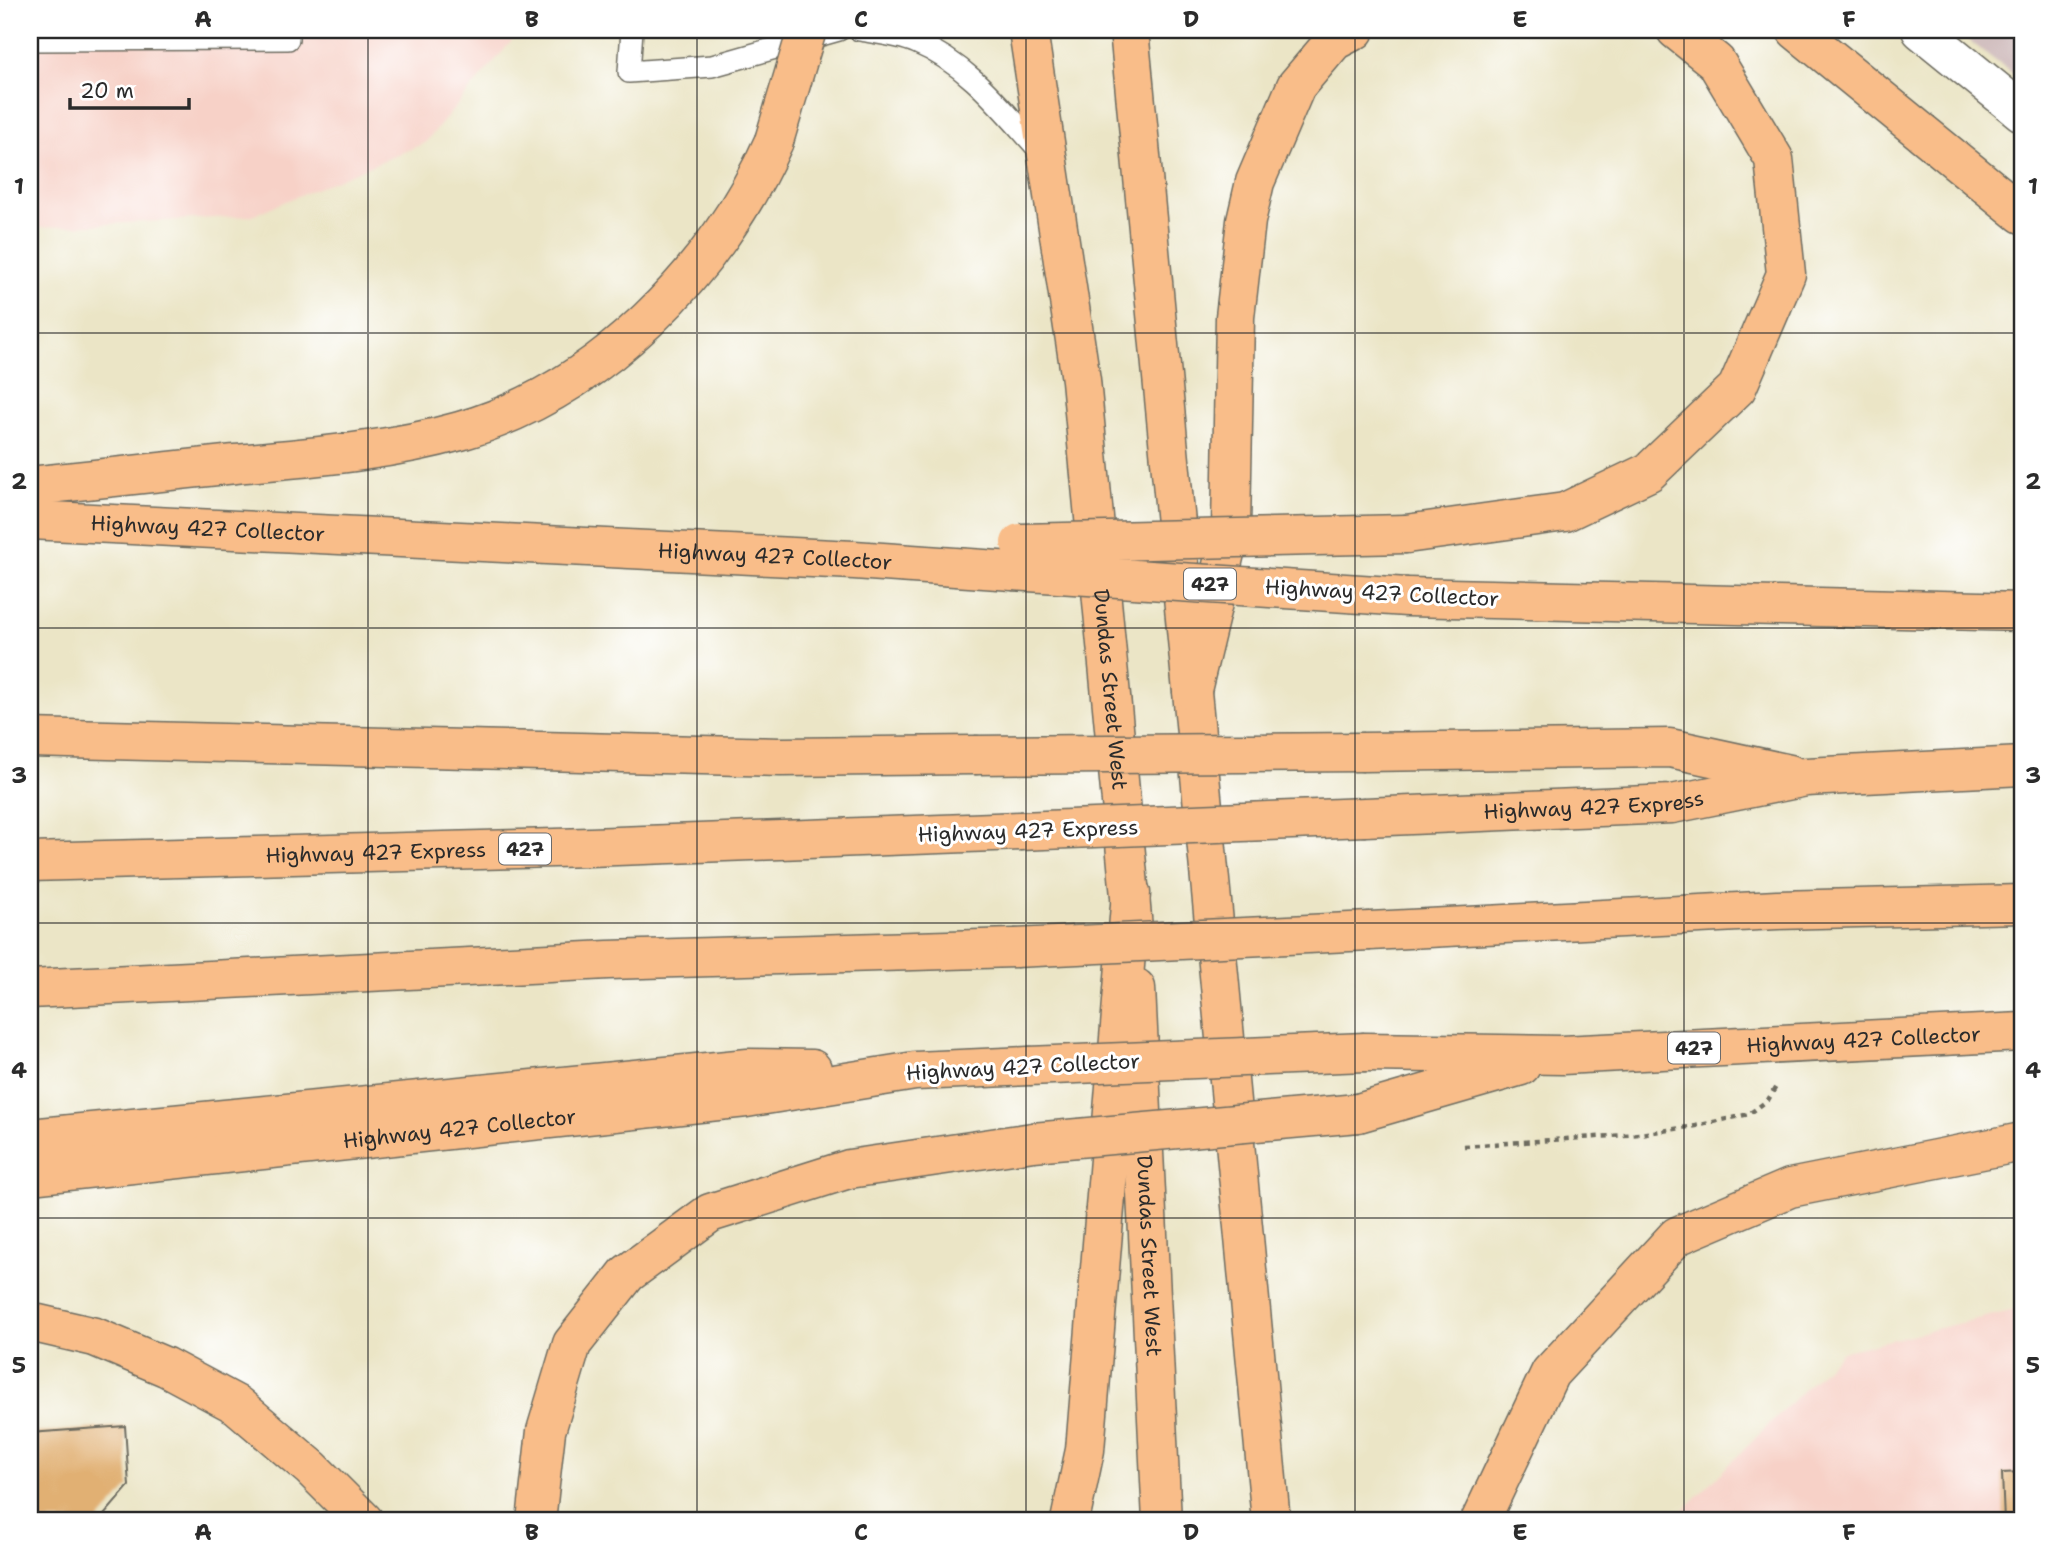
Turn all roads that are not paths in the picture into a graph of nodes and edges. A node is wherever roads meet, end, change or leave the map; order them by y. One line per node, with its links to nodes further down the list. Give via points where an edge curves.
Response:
1 (288, 30): 12 (lane, via 288,39)
2 (632, 30): 4 (lane, via 629,72 712,66)
3 (807, 30): 16 (main road, bridge, via 774,141 719,242 665,303 558,387 462,430 365,453)
4 (839, 30)
5 (859, 30): 14 (lane, via 916,42 952,62 983,88)
6 (1028, 30): 14 (main road, Dundas Street West)
7 (1129, 30): 20 (main road)
8 (1355, 30): 20 (main road, via 1335,41 1296,86 1255,183 1235,317 1231,528)
9 (1676, 30): 18 (main road, bridge, via 1716,62 1774,159 1786,274 1737,388 1649,472 1565,512 1406,534)
10 (1796, 30): 15 (main road)
11 (1921, 30): 13 (street)
12 (30, 40)
13 (2022, 112)
14 (1046, 157): 25 (main road, Dundas Street West, via 1081,380)
15 (2022, 214)
16 (30, 486)
17 (30, 520): 18 (main road, Highway 427 Collector / 427, via 854,560)
18 (1017, 557): 19 (main road, Highway 427 Collector / 427, bridge, via 1407,597)
19 (2022, 612)
20 (1192, 690): 39 (main road)
21 (30, 738): 23 (main road, bridge, via 781,757 1670,748)
22 (2022, 766): 23 (main road, Highway 427 Express / 427)
23 (1806, 777): 24 (main road, Highway 427 Express / 427, bridge, via 1672,804 1020,831)
24 (30, 862)
25 (1131, 892): 37 (main road, via 1085,1450); 38 (main road, Dundas Street West)
26 (2022, 904): 27 (main road, bridge, via 1777,910 1015,948 608,960)
27 (30, 989)
28 (2022, 1032): 29 (main road, Highway 427 Collector / 427)
29 (1562, 1055): 30 (main road, Highway 427 Collector / 427, bridge, via 1365,1052); 36 (main road, bridge, via 1358,1113 1033,1142 849,1169 710,1213 627,1274 572,1344 546,1431)
30 (915, 1071): 31 (main road, via 748,1068); 33 (main road, Highway 427 Collector / 427, via 746,1098)
31 (30, 1138)
32 (2022, 1142): 40 (main road, via 1790,1188 1677,1236 1550,1373)
33 (30, 1175)
34 (30, 1322): 35 (main road, via 94,1337 166,1367 237,1405)
35 (364, 1521)
36 (536, 1521)
37 (1070, 1521)
38 (1162, 1521)
39 (1271, 1521)
40 (1480, 1521)

